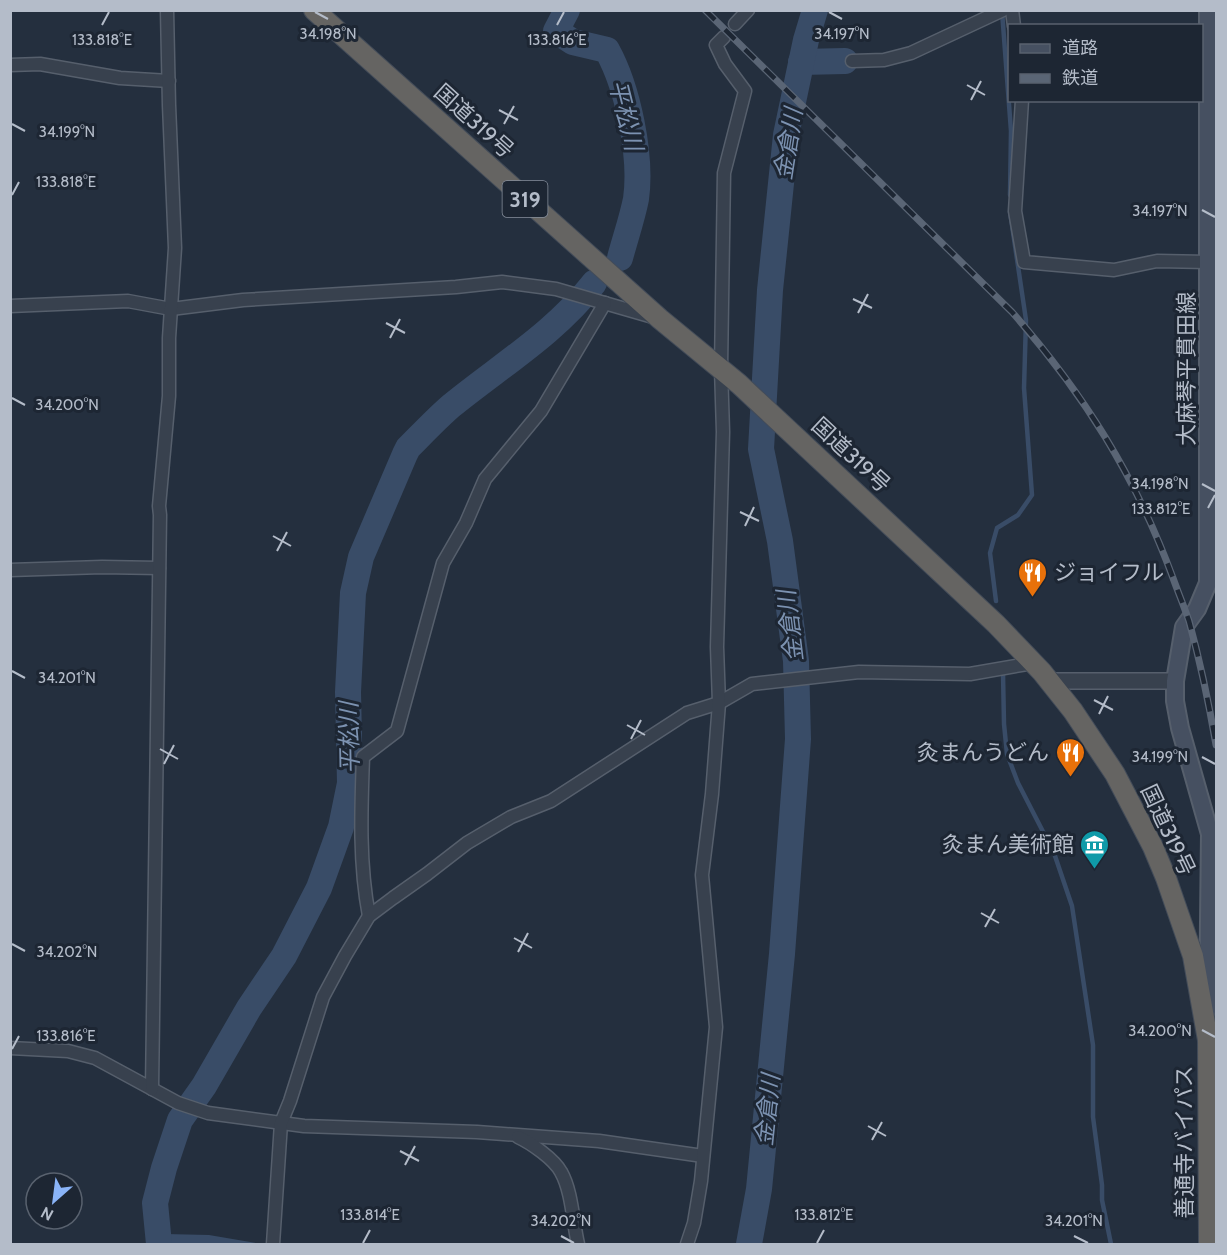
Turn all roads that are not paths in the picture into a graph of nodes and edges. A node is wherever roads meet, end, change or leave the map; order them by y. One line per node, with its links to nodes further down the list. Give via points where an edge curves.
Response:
1 (167, 10): 10 (street)
2 (314, 10): 17 (highway, 国道319号 / 319)
3 (1003, 10): 8 (street, via 911,54)
4 (1208, 10): 11 (main road, 大麻琴平貫田線)
5 (744, 12): 6 (street)
6 (735, 24)
7 (724, 37): 18 (street, via 716,45 745,91 724,172)
8 (852, 61)
9 (10, 65): 10 (street, via 40,64 120,78)
10 (169, 81): 16 (street, via 175,248)
11 (1212, 99): 13 (main road, 大麻琴平貫田線)
12 (1022, 102): 13 (street, via 1015,211 1024,262 1114,270 1157,261)
13 (1208, 262): 19 (main road, 大麻琴平貫田線)
14 (605, 303): 16 (street, via 556,289 502,282 243,300); 17 (street); 26 (street, via 541,411 485,479 443,563 397,731 363,757 363,885)
15 (10, 306): 16 (street, via 128,301)
16 (171, 309): 20 (street)
17 (660, 319): 18 (highway, 国道319号 / 319)
18 (721, 368): 22 (highway, 国道319号 / 319); 25 (street)
19 (1212, 547): 24 (main road, 大麻琴平貫田線, via 1208,583 1184,627)
20 (159, 568): 21 (street); 29 (street)
21 (10, 570)
22 (1033, 663): 23 (highway, 国道319号 / 319); 25 (street, via 970,674 844,673 752,684)
23 (1049, 681): 24 (street); 27 (highway, 国道319号 / 319, via 1094,741 1153,847 1193,956)
24 (1175, 681): 27 (main road, 大麻琴平貫田線, via 1180,729 1210,834)
25 (719, 703): 26 (street, via 687,713 551,801 467,843); 32 (street, via 702,875 716,1028)
26 (369, 916): 30 (street, via 323,997)
27 (1208, 1040): 36 (highway, 善通寺バイパス / 319)
28 (10, 1048): 29 (street, via 68,1051 95,1058)
29 (152, 1089): 30 (street, via 178,1104 208,1113)
30 (280, 1124): 31 (street); 33 (street)
31 (514, 1136): 32 (street, via 599,1141); 34 (street, via 528,1142 561,1171)
32 (703, 1156): 35 (street)
33 (273, 1245)
34 (578, 1245)
35 (687, 1245)
36 (1209, 1245)

